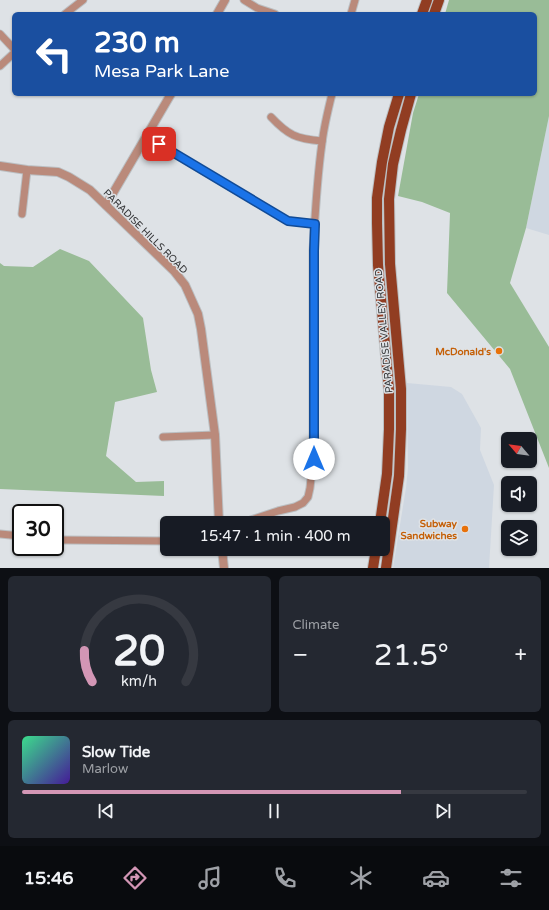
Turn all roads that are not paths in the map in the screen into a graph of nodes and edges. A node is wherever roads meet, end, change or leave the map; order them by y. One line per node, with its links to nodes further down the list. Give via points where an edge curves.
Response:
1 (83, 0): 7 (street)
2 (225, 0): 8 (street)
3 (244, 0): 9 (street)
4 (355, 0): 10 (street)
5 (427, 0): 11 (main road)
6 (439, 0): 12 (main road)
7 (68, 12)
8 (218, 12)
9 (269, 12)
10 (352, 12)
11 (423, 12)
12 (435, 12)
13 (0, 34): 14 (street)
14 (12, 46)
15 (12, 55): 16 (street)
16 (0, 66)
17 (170, 96): 22 (street)
18 (332, 96): 23 (street)
19 (398, 96): 33 (main road, PARADISE VALLEY ROAD, via 389,127 377,198 378,265 389,390 387,474)
20 (410, 96): 42 (main road, PARADISE VALLEY ROAD, via 400,130 389,199 390,264 401,389 401,429 399,476)
21 (270, 117): 23 (street, via 283,130 295,136)
22 (146, 137): 26 (street); 28 (street, via 288,221)
23 (322, 141): 28 (street)
24 (0, 166): 25 (street, PARADISE HILLS ROAD)
25 (27, 170): 26 (street, PARADISE HILLS ROAD, via 58,172 90,190); 27 (street)
26 (106, 205): 29 (street, PARADISE HILLS ROAD, via 174,271 185,285 198,314)
27 (22, 214)
28 (315, 224): 32 (street, via 312,477 308,497 303,503)
29 (215, 435): 30 (street); 31 (street, PARADISE HILLS ROAD)
30 (163, 437)
31 (219, 516)
32 (263, 516)
33 (381, 516)
34 (0, 534): 35 (street)
35 (12, 535)
36 (64, 540): 37 (street)
37 (160, 541)
38 (223, 556): 40 (street)
39 (375, 556): 41 (main road)
40 (224, 568)
41 (373, 568)
42 (386, 568)

